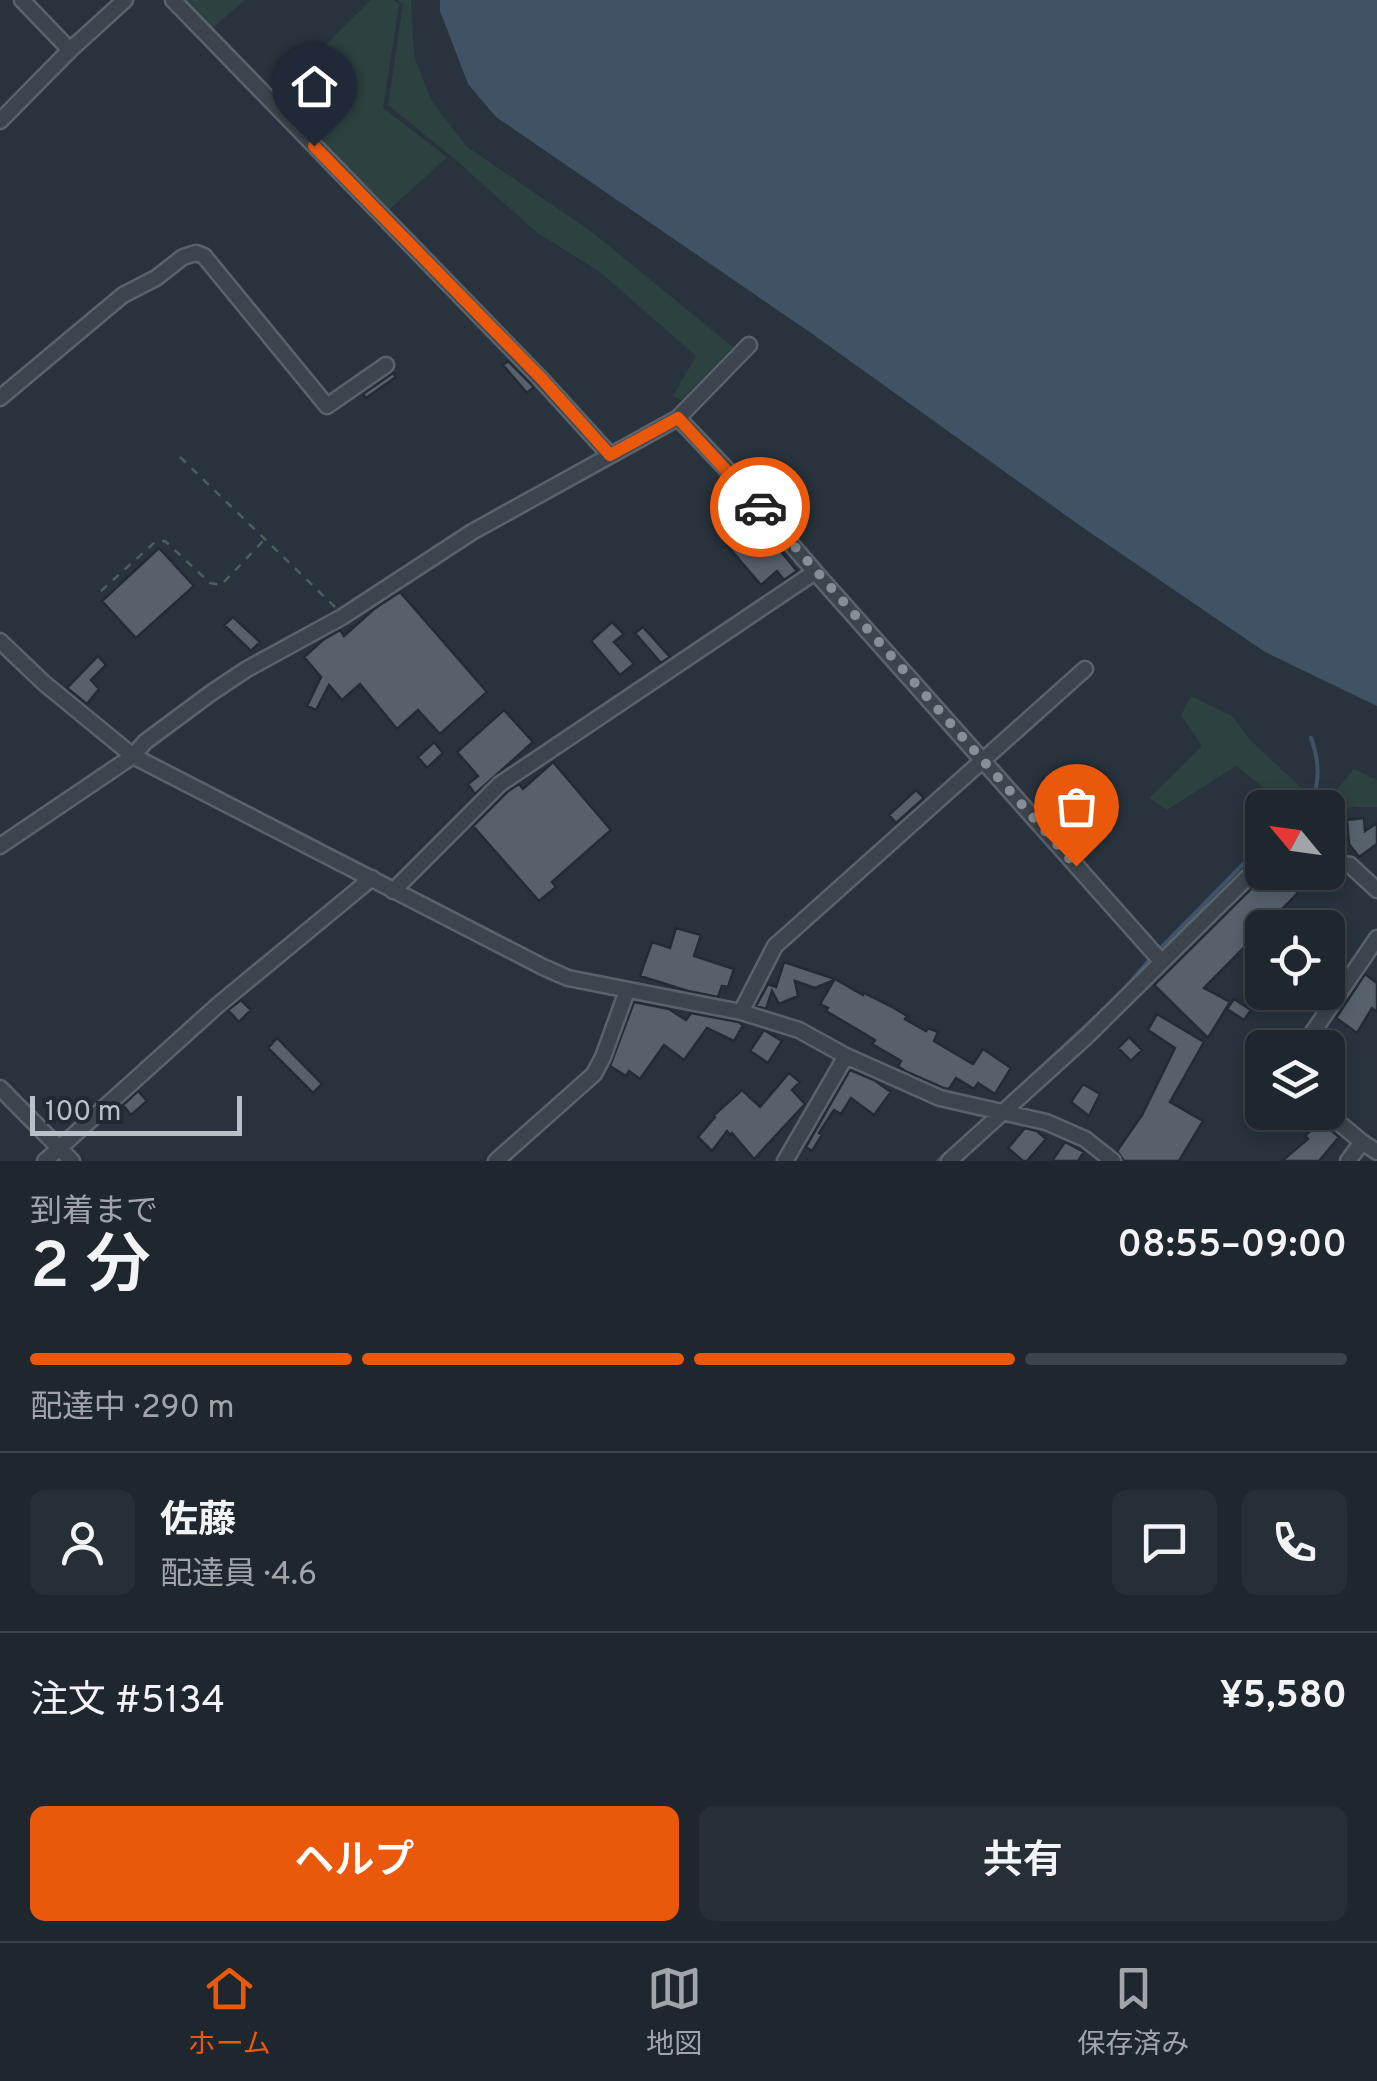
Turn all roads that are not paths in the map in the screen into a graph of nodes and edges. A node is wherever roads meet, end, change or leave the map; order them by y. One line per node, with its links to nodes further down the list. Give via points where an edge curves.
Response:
1 (22, 0): 4 (street)
2 (125, 0): 4 (street)
3 (173, 0): 10 (street)
4 (70, 50): 5 (street)
5 (0, 121)
6 (749, 345): 9 (street)
7 (386, 364): 8 (street, via 327,406 196,253 123,295)
8 (0, 398)
9 (678, 418): 10 (street); 11 (street)
10 (610, 455): 14 (street, via 235,677)
11 (815, 572): 15 (street); 20 (street, via 500,784)
12 (0, 641): 14 (street)
13 (1085, 669): 15 (street)
14 (132, 756): 16 (street); 18 (street)
15 (982, 760): 23 (street); 25 (street, via 775,946)
16 (0, 846)
17 (1345, 865): 21 (street)
18 (372, 878): 20 (street); 32 (street)
19 (1245, 879): 23 (street)
20 (393, 890): 24 (street, via 568,978)
21 (1377, 890)
22 (1377, 938): 26 (street)
23 (1158, 958): 29 (street, via 1086,1037)
24 (627, 990): 25 (street); 36 (street, via 594,1074)
25 (741, 1012): 27 (street, via 799,1030)
26 (1314, 1030)
27 (846, 1056): 29 (street, via 940,1098); 37 (street)
28 (0, 1088): 32 (street)
29 (996, 1111): 38 (street); 39 (street, via 1046,1122)
30 (1345, 1128): 31 (street)
31 (1362, 1142): 33 (street); 40 (street)
32 (60, 1148): 34 (street); 35 (street)
33 (1377, 1152)
34 (45, 1161)
35 (72, 1161)
36 (496, 1161)
37 (785, 1161)
38 (948, 1161)
39 (1113, 1161)
40 (1348, 1161)

